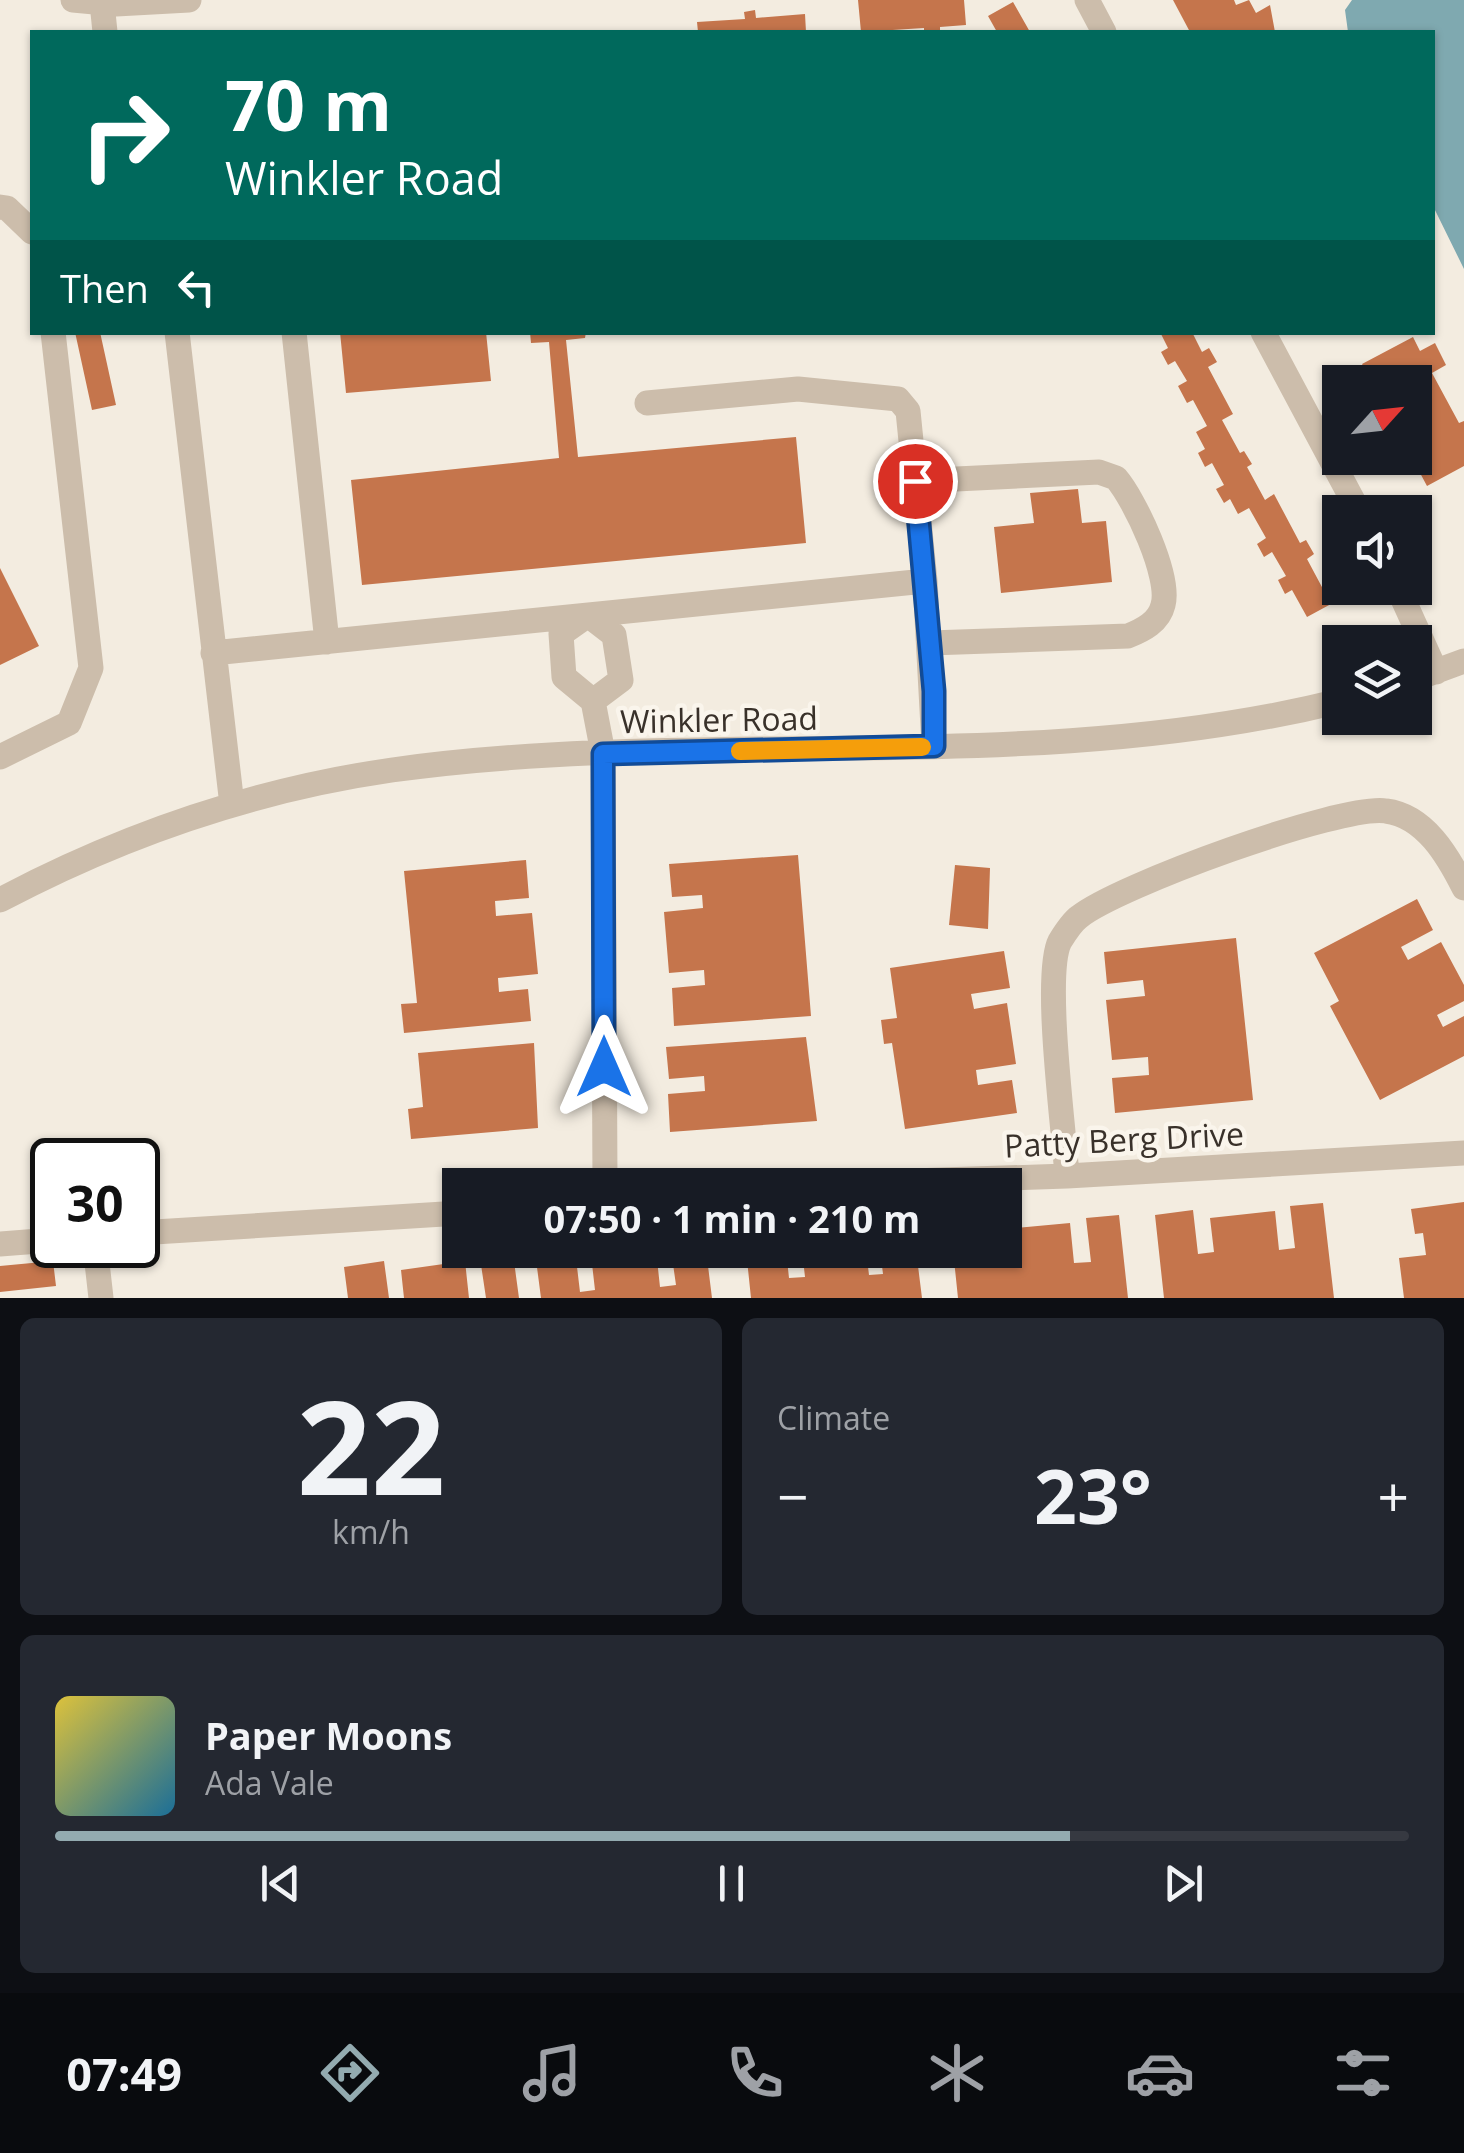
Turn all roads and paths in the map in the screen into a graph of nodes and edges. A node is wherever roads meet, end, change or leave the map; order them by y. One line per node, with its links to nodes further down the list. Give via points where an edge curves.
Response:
1 (73, 0): 4 (street)
2 (189, 0): 4 (street)
3 (1087, 0): 6 (street)
4 (102, 4): 5 (street)
5 (105, 30)
6 (1103, 30)
7 (0, 207): 8 (street)
8 (30, 230)
9 (53, 335): 27 (street, via 92,668 69,723)
10 (177, 335): 20 (street)
11 (294, 335): 18 (street)
12 (1265, 335): 15 (street)
13 (647, 403): 14 (street, via 798,389 882,394 908,411)
14 (915, 481): 16 (street); 19 (street, via 1100,472 1116,478 1156,556 1164,604 1156,620 1128,636)
15 (1349, 495)
16 (925, 581): 17 (street); 19 (street)
17 (588, 615): 18 (street); 23 (street, via 614,635 621,680); 23 (street, via 560,634 564,677)
18 (327, 642): 20 (street)
19 (930, 642): 25 (street)
20 (212, 653): 28 (street)
21 (1464, 661): 22 (street)
22 (1432, 674)
23 (593, 701): 26 (street)
24 (1322, 704): 25 (street, Winkler Road, via 1187,730)
25 (934, 746): 26 (street, Winkler Road)
26 (603, 754): 28 (street, Winkler Road, via 392,770); 32 (street)
27 (0, 757)
28 (232, 805): 30 (street, Winkler Road, via 140,834)
29 (1464, 888): 33 (street, via 1416,822 1385,810 1300,829 1182,868 1076,918 1058,944 1055,982)
30 (0, 900)
31 (1464, 1153): 33 (street, Patty Berg Drive)
32 (605, 1168)
33 (1067, 1176): 34 (street, Patty Berg Drive)
34 (1022, 1177)
35 (442, 1214): 36 (street)
36 (160, 1232)
37 (30, 1242): 38 (street)
38 (0, 1244)
39 (97, 1268): 40 (street)
40 (101, 1298)

